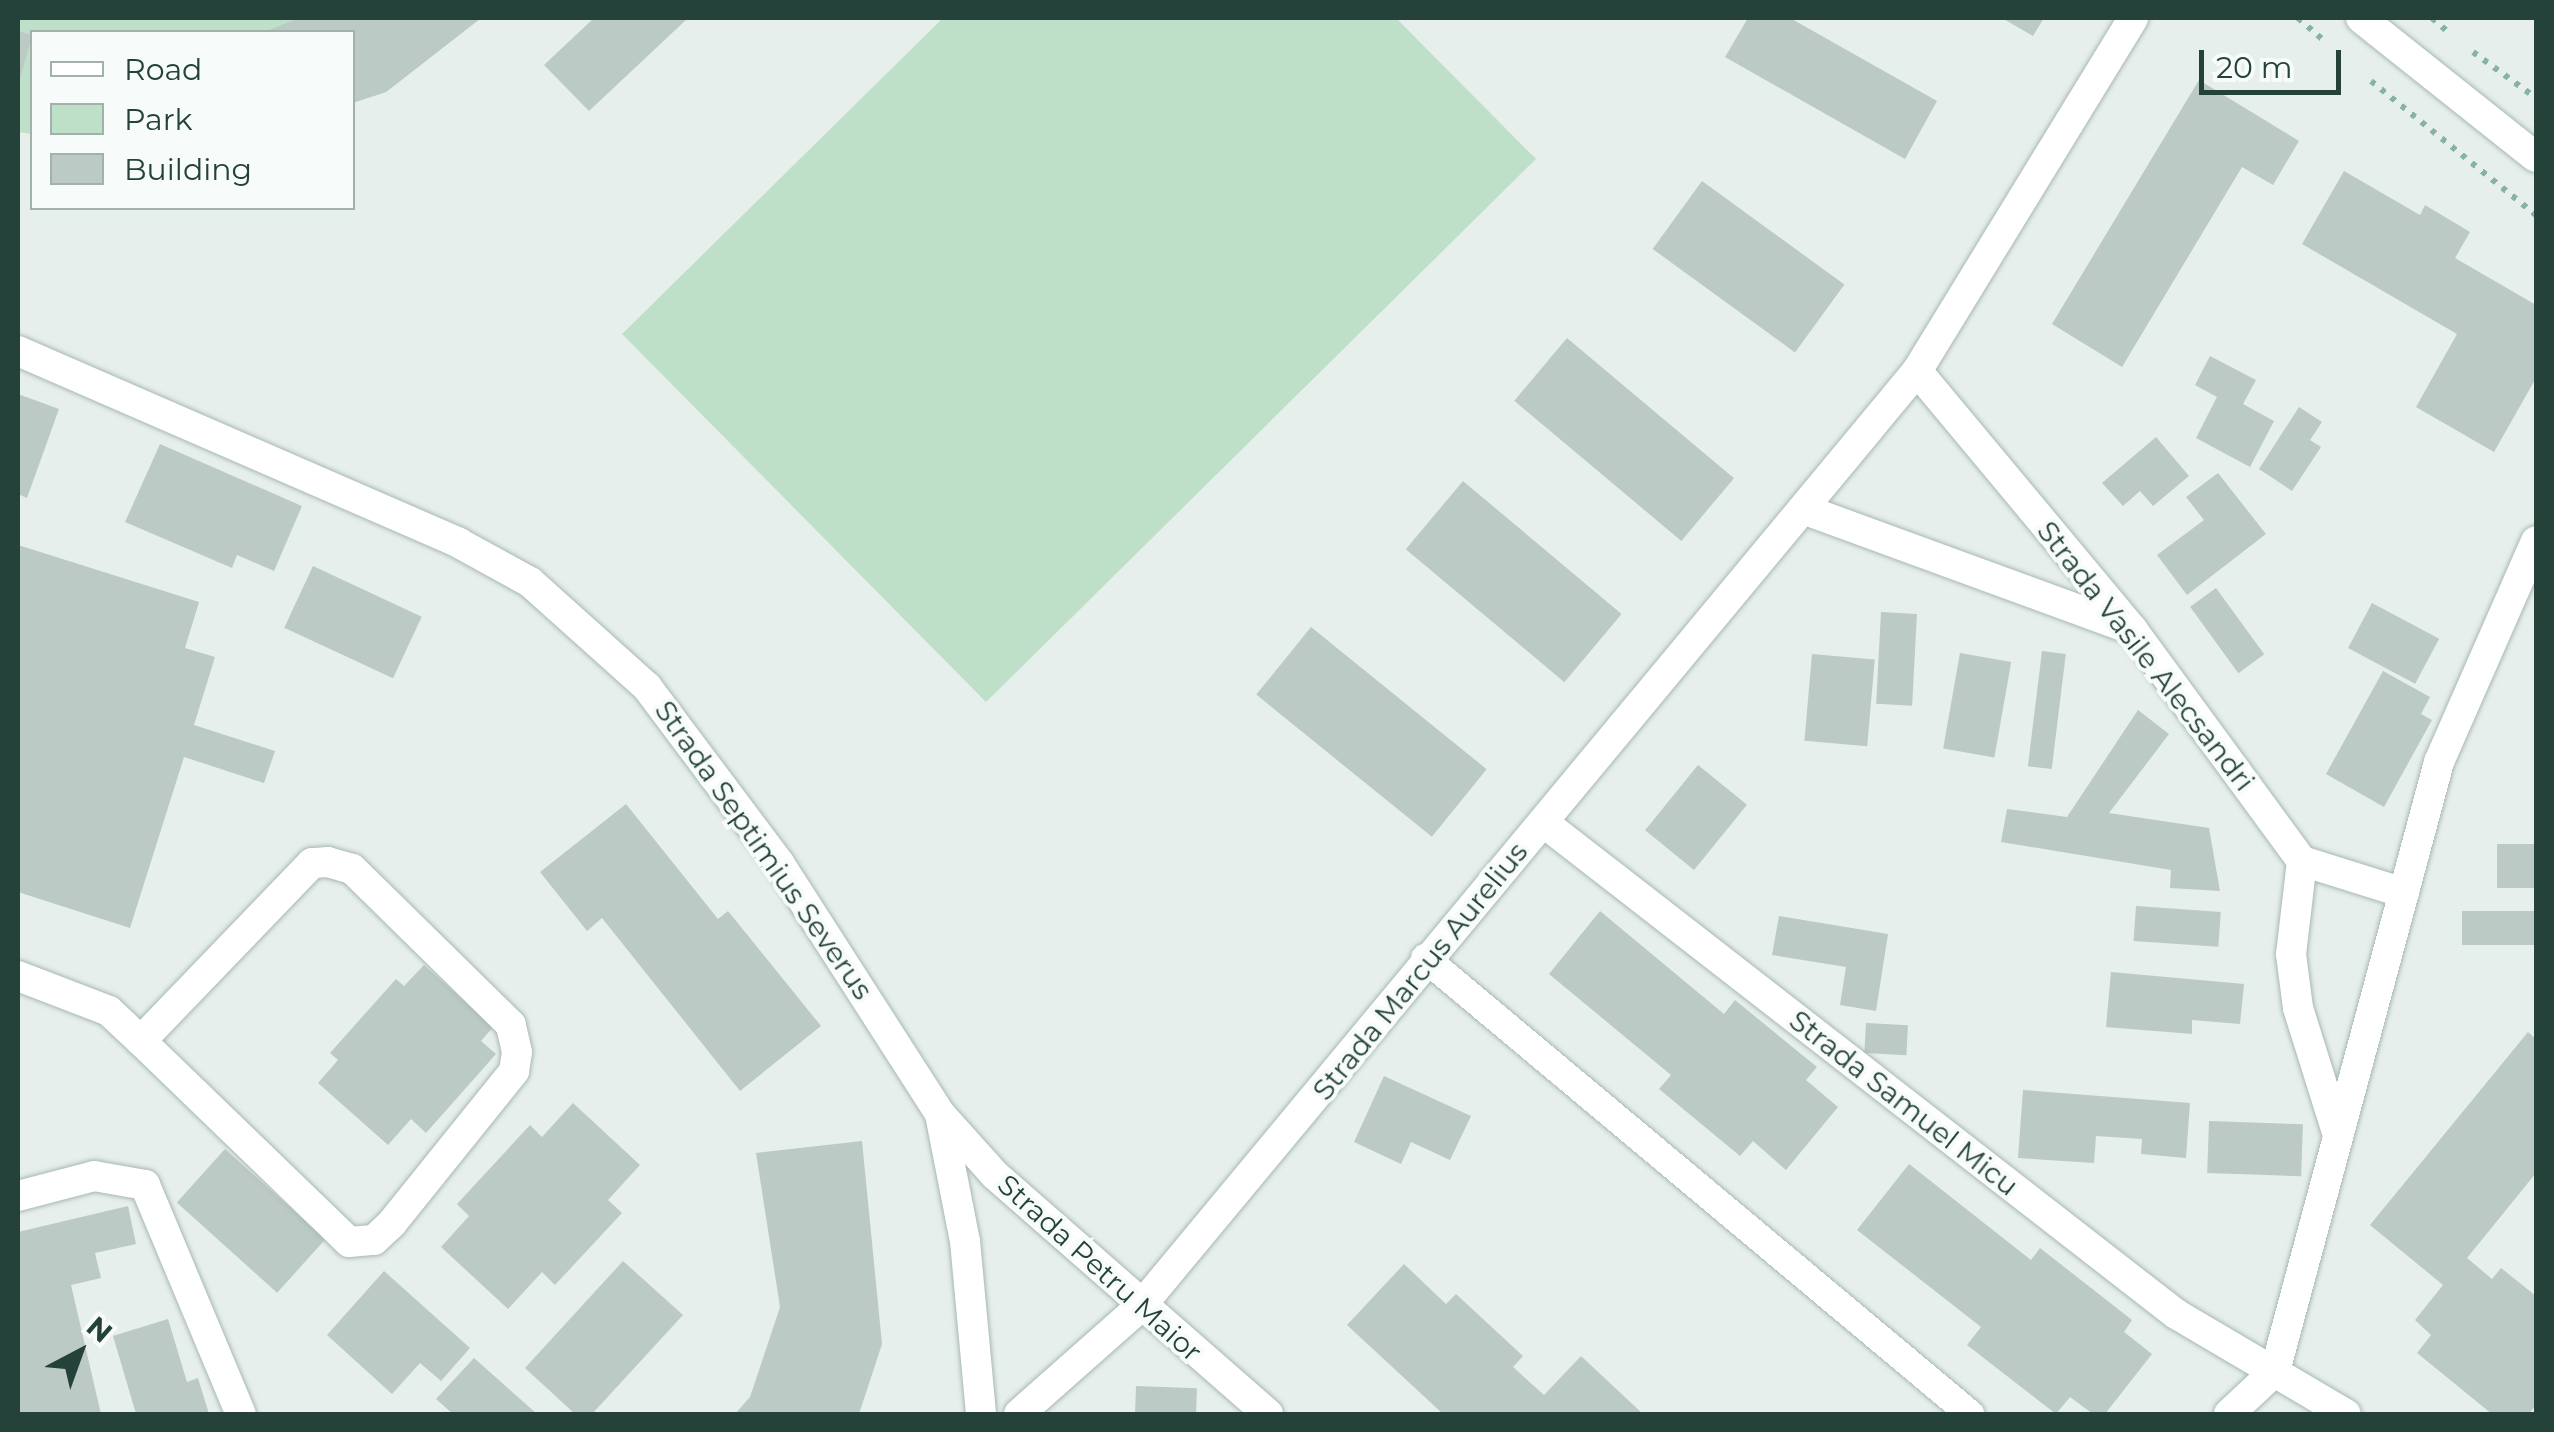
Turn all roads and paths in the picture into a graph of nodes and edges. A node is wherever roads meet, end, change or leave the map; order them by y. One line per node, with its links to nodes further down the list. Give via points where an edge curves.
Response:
1 (2133, 18): 11 (street)
2 (2298, 18): 5 (path)
3 (2360, 18): 8 (street)
4 (2432, 18): 7 (path)
5 (2342, 56)
6 (2356, 68): 9 (path)
7 (2536, 98)
8 (2536, 157)
9 (2536, 215)
10 (18, 352): 21 (street, Strada Septimius Severus, via 459,543 530,582 598,637 708,760)
11 (1917, 371): 12 (street); 14 (street, Strada Vasile Alecsandri)
12 (1803, 509): 14 (street); 15 (street, Strada Marcus Aurelius)
13 (2536, 541): 17 (street, via 2439,762)
14 (2132, 629): 16 (street, Strada Vasile Alecsandri)
15 (1543, 822): 18 (street, Strada Marcus Aurelius); 25 (street, Strada Samuel Micu, via 2176,1314)
16 (2302, 861): 17 (street); 22 (street, via 2291,954 2298,1008)
17 (2404, 893): 22 (street)
18 (1425, 958): 24 (street, Strada Marcus Aurelius, via 1386,1014); 30 (lane)
19 (18, 976): 20 (street, via 110,1011)
20 (141, 1041): 20 (street, via 349,1242 374,1240 392,1222 514,1072 517,1052 511,1026 352,869 328,862 312,863)
21 (940, 1114): 24 (street, Strada Petru Maior, via 995,1175); 27 (street, Strada Septimius Severus, via 965,1241)
22 (2338, 1138): 25 (street)
23 (18, 1196): 26 (street, via 94,1176 145,1185)
24 (1141, 1306): 28 (street, Strada Marcus Aurelius); 29 (street, Strada Petru Maior)
25 (2274, 1371): 31 (street); 32 (street)
26 (241, 1414)
27 (981, 1414)
28 (1019, 1414)
29 (1268, 1414)
30 (1970, 1414)
31 (2229, 1414)
32 (2346, 1414)

